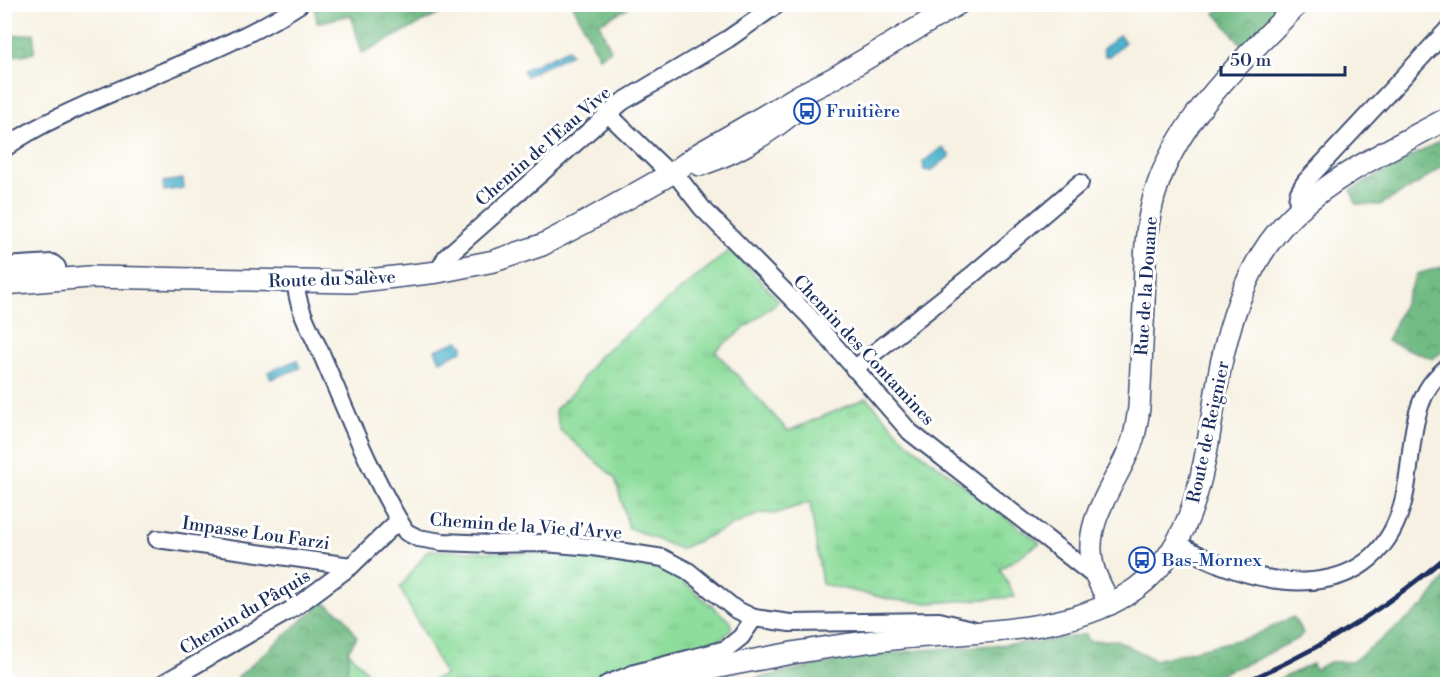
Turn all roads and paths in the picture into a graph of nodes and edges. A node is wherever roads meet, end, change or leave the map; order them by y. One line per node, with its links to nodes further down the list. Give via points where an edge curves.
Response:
1 (300, 4): 8 (street, via 254,30 56,118)
2 (778, 4): 6 (street, Chemin de l'Eau Vive)
3 (958, 4): 9 (main road, Route du Salève, via 832,79 756,138 720,158)
4 (1298, 4): 23 (main road, Rue de la Douane, via 1192,120 1167,163 1151,206 1145,256 1139,408 1132,444 1093,528 1091,558)
5 (1448, 29): 11 (street, via 1306,181 1298,192)
6 (607, 113): 9 (street, Chemin des Contamines); 13 (street, Chemin de l'Eau Vive, via 446,257)
7 (1448, 118): 11 (main road, Route de Reignier, via 1336,181)
8 (4, 149)
9 (672, 173): 13 (main road, Route du Salève, via 542,245 494,261); 18 (street, Chemin des Contamines, via 809,316)
10 (1080, 183): 18 (street)
11 (1299, 208): 21 (main road, Route de Reignier, via 1268,244 1243,290 1222,363 1197,494)
12 (4, 266): 14 (street, via 52,263)
13 (438, 272): 15 (main road, Route du Salève, via 351,282)
14 (59, 278): 15 (main road, Route du Salève); 16 (main road, Route du Salève)
15 (296, 282): 19 (street, Chemin de la Vie d'Arve, via 308,324)
16 (4, 284)
17 (1448, 366): 21 (street, via 1433,381 1421,404 1396,522 1372,556 1352,570 1332,579 1278,581 1219,565)
18 (854, 369): 23 (street, Chemin des Contamines, via 910,432)
19 (399, 520): 22 (street, Chemin du Pâquis); 25 (street, Chemin de la Vie d'Arve, via 406,532 442,542 543,543 663,558)
20 (157, 539): 22 (street, Impasse Lou Farzi)
21 (1176, 542): 24 (main road, Route de Reignier, via 1142,584)
22 (351, 566): 27 (street, Chemin du Pâquis, via 294,608)
23 (1098, 579): 24 (main road, Rue de la Douane)
24 (1110, 604): 26 (main road, Route de Reignier, via 1060,621)
25 (754, 618): 26 (street, Chemin de la Vie d'Arve, via 790,623 939,621); 28 (street, via 741,637 726,649)
26 (982, 631): 29 (main road, Route de Reignier, via 856,642 711,669)
27 (162, 684)
28 (607, 684)
29 (654, 684)

